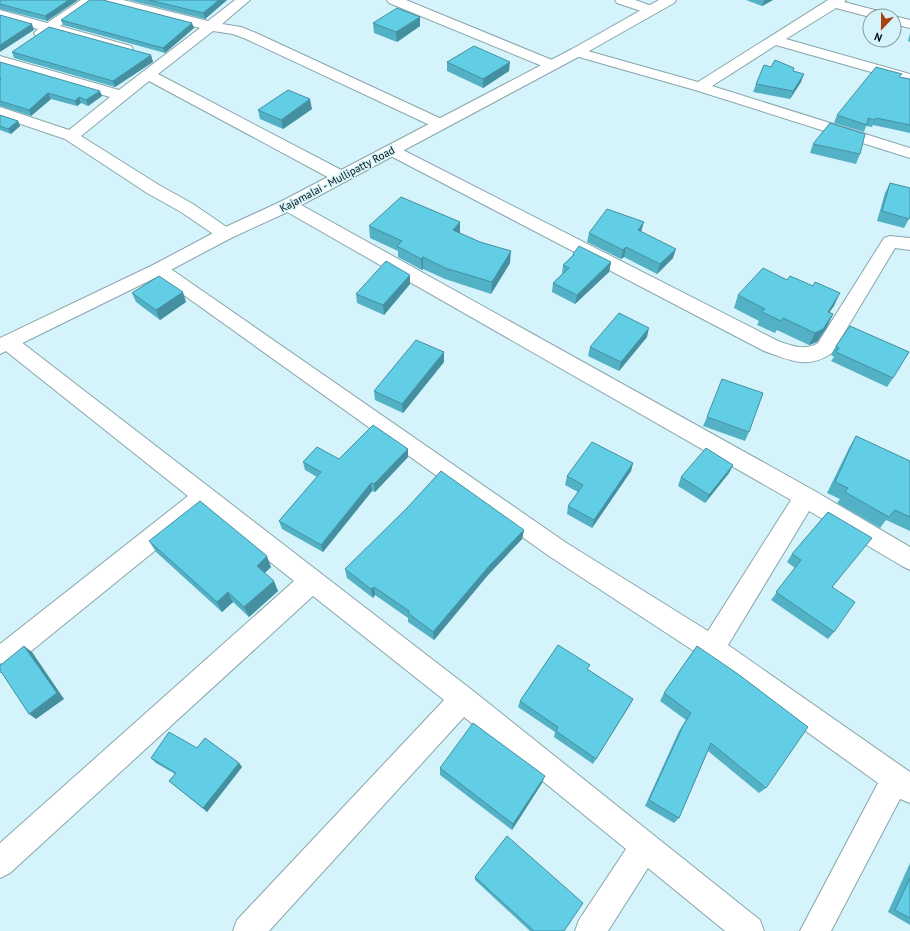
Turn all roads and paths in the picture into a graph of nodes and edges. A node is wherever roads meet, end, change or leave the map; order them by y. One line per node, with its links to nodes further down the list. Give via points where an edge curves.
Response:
1 (90, 0): 12 (street)
2 (107, 0): 11 (street)
3 (243, 0): 11 (street)
4 (394, 0): 20 (street)
5 (622, 0): 8 (street)
6 (669, 0): 8 (street, Kajamalai - Mullipatty Road)
7 (836, 2): 9 (street); 14 (street)
8 (650, 10): 17 (street, Kajamalai - Mullipatty Road)
9 (862, 10)
10 (0, 14): 12 (street)
11 (210, 26): 19 (street); 26 (street, via 223,27 251,36)
12 (49, 27): 13 (street); 16 (street)
13 (31, 40)
14 (776, 41): 22 (street); 23 (street)
15 (12, 52): 24 (street, via 0,60)
16 (137, 52)
17 (577, 52): 20 (street, Kajamalai - Mullipatty Road); 23 (street)
18 (152, 56): 19 (street)
19 (167, 60): 21 (street)
20 (552, 65): 26 (street, Kajamalai - Mullipatty Road)
21 (148, 75): 24 (street); 30 (street)
22 (910, 79)
23 (700, 87): 29 (street)
24 (122, 96): 27 (street)
25 (0, 112): 27 (street)
26 (440, 124): 28 (street, Kajamalai - Mullipatty Road)
27 (71, 136): 32 (street)
28 (391, 150): 30 (street, Kajamalai - Mullipatty Road); 33 (street, via 771,346 794,354 814,355 826,348 890,242)
29 (910, 153)
30 (340, 177): 31 (street, Kajamalai - Mullipatty Road)
31 (288, 205): 32 (street, Kajamalai - Mullipatty Road); 37 (street)
32 (225, 234): 34 (street, Kajamalai - Mullipatty Road)
33 (910, 244)
34 (159, 269): 35 (street, Kajamalai - Mullipatty Road); 40 (street, via 557,549)
35 (4, 345): 36 (street)
36 (205, 496): 39 (street); 41 (street)
37 (805, 497): 38 (street); 40 (street)
38 (908, 554)
39 (313, 580): 42 (street); 45 (street)
40 (712, 648): 43 (street)
41 (0, 660)
42 (463, 699): 44 (street); 46 (street)
43 (903, 784): 49 (street)
44 (645, 846): 47 (street); 48 (street)
45 (0, 863)
46 (248, 931)
47 (590, 931)
48 (749, 931)
49 (816, 931)

